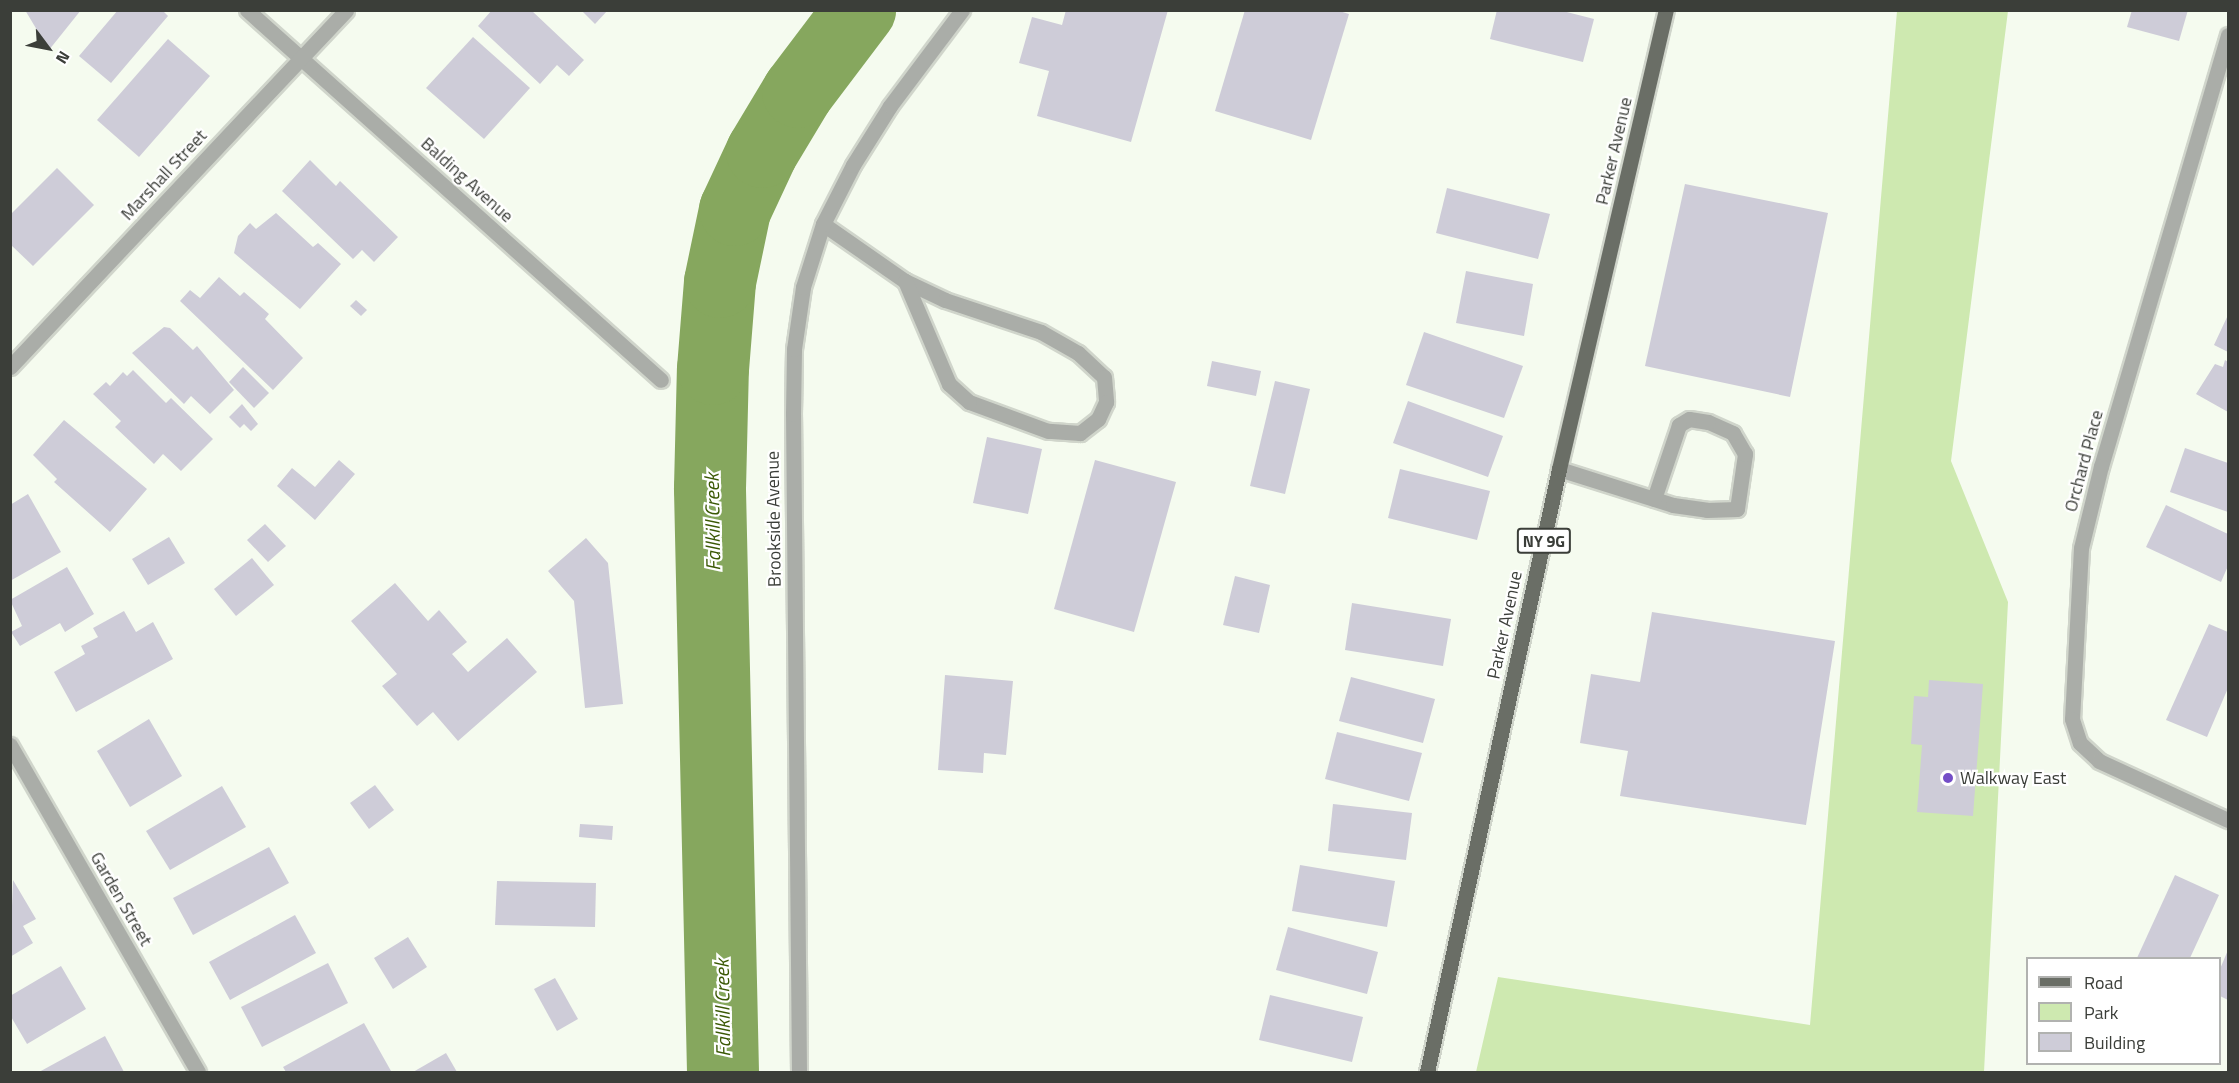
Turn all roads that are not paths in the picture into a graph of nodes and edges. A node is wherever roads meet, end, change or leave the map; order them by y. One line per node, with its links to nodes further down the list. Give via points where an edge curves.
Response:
1 (248, 10): 6 (street, Balding Avenue)
2 (346, 10): 6 (street, Marshall Street)
3 (962, 10): 7 (street, Brookside Avenue, via 890,106 853,165)
4 (1666, 10): 11 (main road, Parker Avenue / NY 9G)
5 (2227, 44): 14 (street, Orchard Place, via 2101,466 2081,548 2072,718 2080,743 2099,761)
6 (301, 58): 9 (street, Marshall Street); 10 (street, Balding Avenue)
7 (823, 224): 8 (street); 16 (street, Brookside Avenue, via 803,287 794,349 792,414)
8 (905, 281): 8 (street, via 945,300 1041,332 1078,353 1104,377 1106,402 1098,419 1080,433 1048,431 969,402 949,384)
9 (10, 367)
10 (661, 380)
11 (1559, 470): 12 (street); 17 (main road, Parker Avenue / NY 9G)
12 (1654, 499): 12 (street, via 1707,510 1737,509 1745,454 1733,433 1689,419 1679,425)
13 (10, 745): 15 (street, Garden Street)
14 (2229, 820)
15 (198, 1072)
16 (799, 1072)
17 (1427, 1072)

